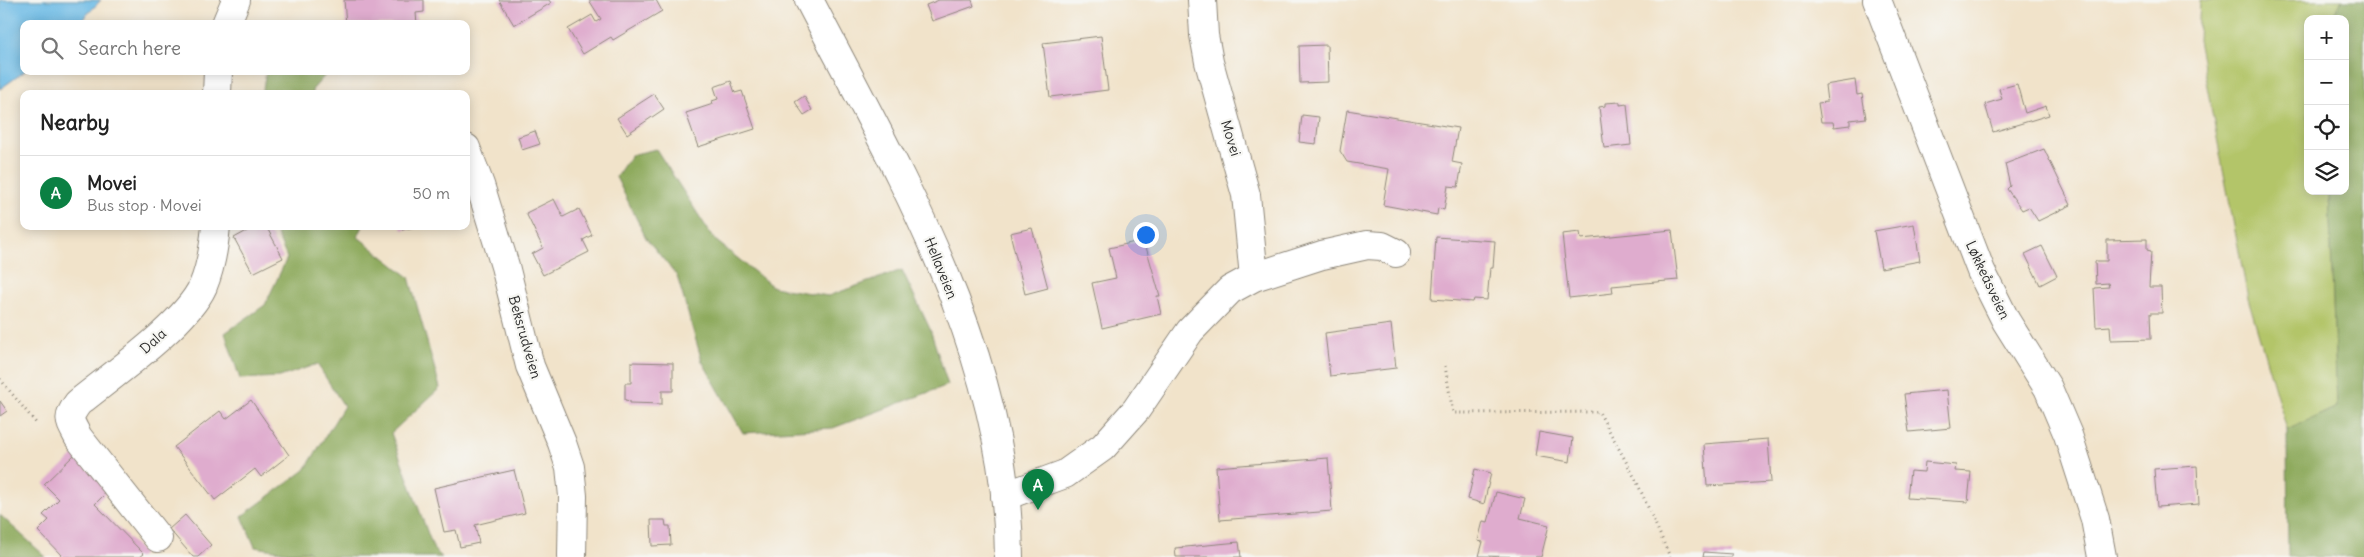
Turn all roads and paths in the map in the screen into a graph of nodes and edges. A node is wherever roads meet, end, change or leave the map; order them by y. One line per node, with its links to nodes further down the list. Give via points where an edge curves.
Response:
1 (236, 0): 5 (street)
2 (809, 0): 15 (street, Hellaveien, via 916,207 944,272 982,379)
3 (1202, 0): 11 (street, Movei, via 1209,62 1246,195)
4 (1877, 0): 20 (street, Løkkeåsveien, via 1981,271 2006,321 2048,388 2068,435 2095,519)
5 (228, 20)
6 (218, 75): 7 (street)
7 (216, 90)
8 (470, 159): 17 (street, Beksrudveien, via 505,266 530,366 570,467 574,496)
9 (215, 230): 16 (street, Dala, via 212,256 202,287 183,313 149,346 78,403 70,414 78,437)
10 (1396, 253): 11 (street, via 1382,246 1367,245 1322,255)
11 (1254, 277): 15 (street, via 1230,290 1190,331 1136,410 1103,447 1065,474)
12 (1446, 366): 19 (path, via 1453,413 1599,412 1636,480)
13 (0, 379): 14 (path)
14 (37, 425)
15 (1005, 496): 18 (street, Hellaveien)
16 (158, 538)
17 (572, 557)
18 (1009, 557)
19 (1670, 557)
20 (2102, 557)

